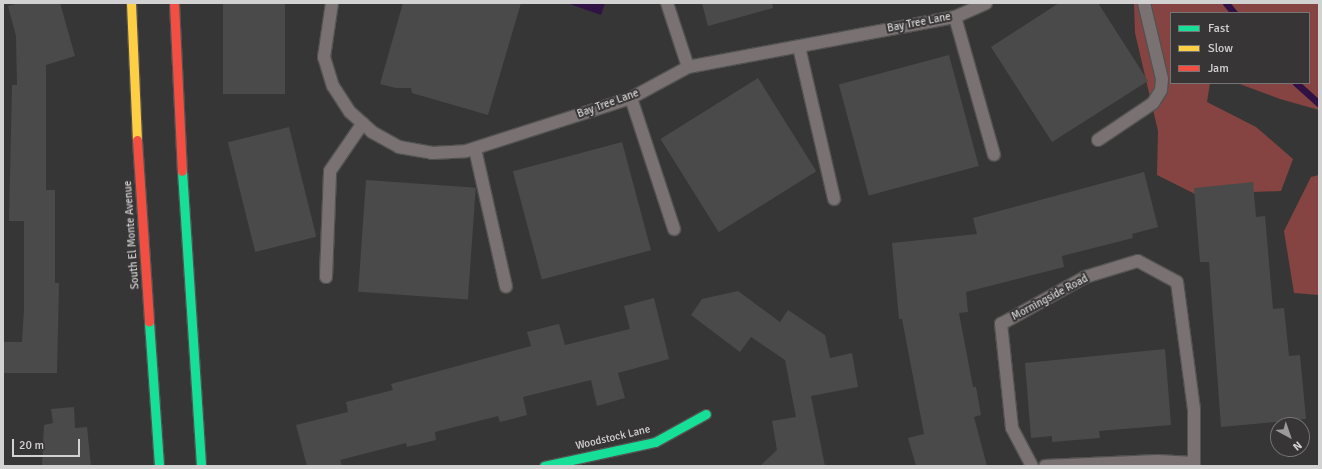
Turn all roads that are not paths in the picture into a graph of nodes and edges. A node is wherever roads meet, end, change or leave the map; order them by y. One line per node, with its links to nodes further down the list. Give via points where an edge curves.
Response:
1 (131, 3): 22 (main road, South El Monte Avenue, via 136,122)
2 (174, 3): 23 (main road)
3 (332, 3): 11 (lane, Bay Tree Lane, via 324,57 333,86 350,112)
4 (667, 3): 9 (lane)
5 (986, 3): 7 (lane, Bay Tree Lane)
6 (1144, 3): 12 (lane, via 1162,79 1161,90 1153,103)
7 (955, 17): 8 (lane, Bay Tree Lane); 14 (lane)
8 (799, 47): 9 (lane, Bay Tree Lane); 15 (lane)
9 (688, 67): 10 (lane, Bay Tree Lane)
10 (631, 98): 13 (lane, Bay Tree Lane); 16 (lane)
11 (363, 123): 13 (lane, Bay Tree Lane, via 372,132 399,148 432,154); 17 (lane, via 330,171)
12 (1098, 140)
13 (475, 149): 18 (lane)
14 (994, 155)
15 (834, 199)
16 (674, 229)
17 (326, 277)
18 (506, 287)
19 (706, 414): 24 (main road, Woodstock Lane, via 656,442)
20 (1157, 464): 21 (lane, Morningside Road); 26 (lane, Morningside Road)
21 (1194, 465): 25 (lane, Morningside Road, via 1194,409 1177,282 1138,261 1085,277 1001,324 1012,428)
22 (159, 466)
23 (201, 466)
24 (544, 466)
25 (1032, 466)
26 (1045, 466)

